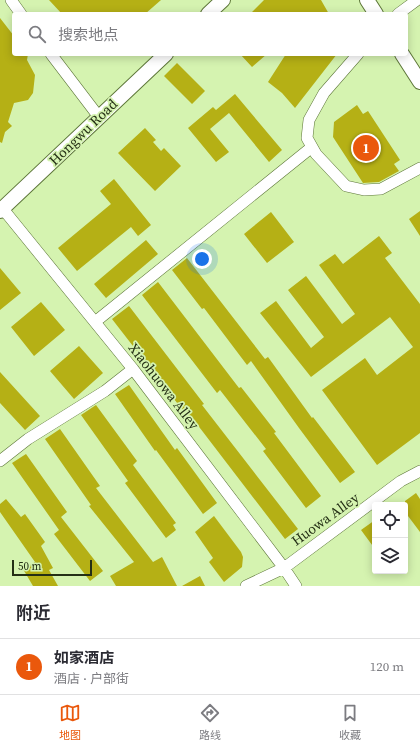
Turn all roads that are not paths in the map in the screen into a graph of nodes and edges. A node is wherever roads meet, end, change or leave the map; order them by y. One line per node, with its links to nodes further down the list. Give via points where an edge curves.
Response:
1 (11, 0): 5 (street)
2 (223, 0): 6 (main road)
3 (367, 0): 7 (main road)
4 (417, 0): 8 (street)
5 (20, 12)
6 (210, 12)
7 (375, 12)
8 (401, 12)
9 (53, 56): 14 (street)
10 (164, 56): 14 (main road, Hongwu Road)
11 (356, 56): 15 (street, via 324,93 309,120 308,138)
12 (403, 56): 13 (main road)
13 (420, 82)
14 (99, 117): 17 (main road, Hongwu Road)
15 (312, 147): 16 (street, via 346,186 364,190 381,189); 18 (street)
16 (420, 168)
17 (1, 210): 18 (street, Xiaohuowa Alley)
18 (95, 322): 19 (street, Xiaohuowa Alley)
19 (133, 369): 20 (street, via 105,391 28,439); 22 (street, Xiaohuowa Alley)
20 (0, 461)
21 (420, 471): 22 (street, Huowa Alley, via 401,481)
22 (284, 568): 23 (street, Huowa Alley); 24 (street, Xiaohuowa Alley)
23 (246, 586)
24 (296, 586)

